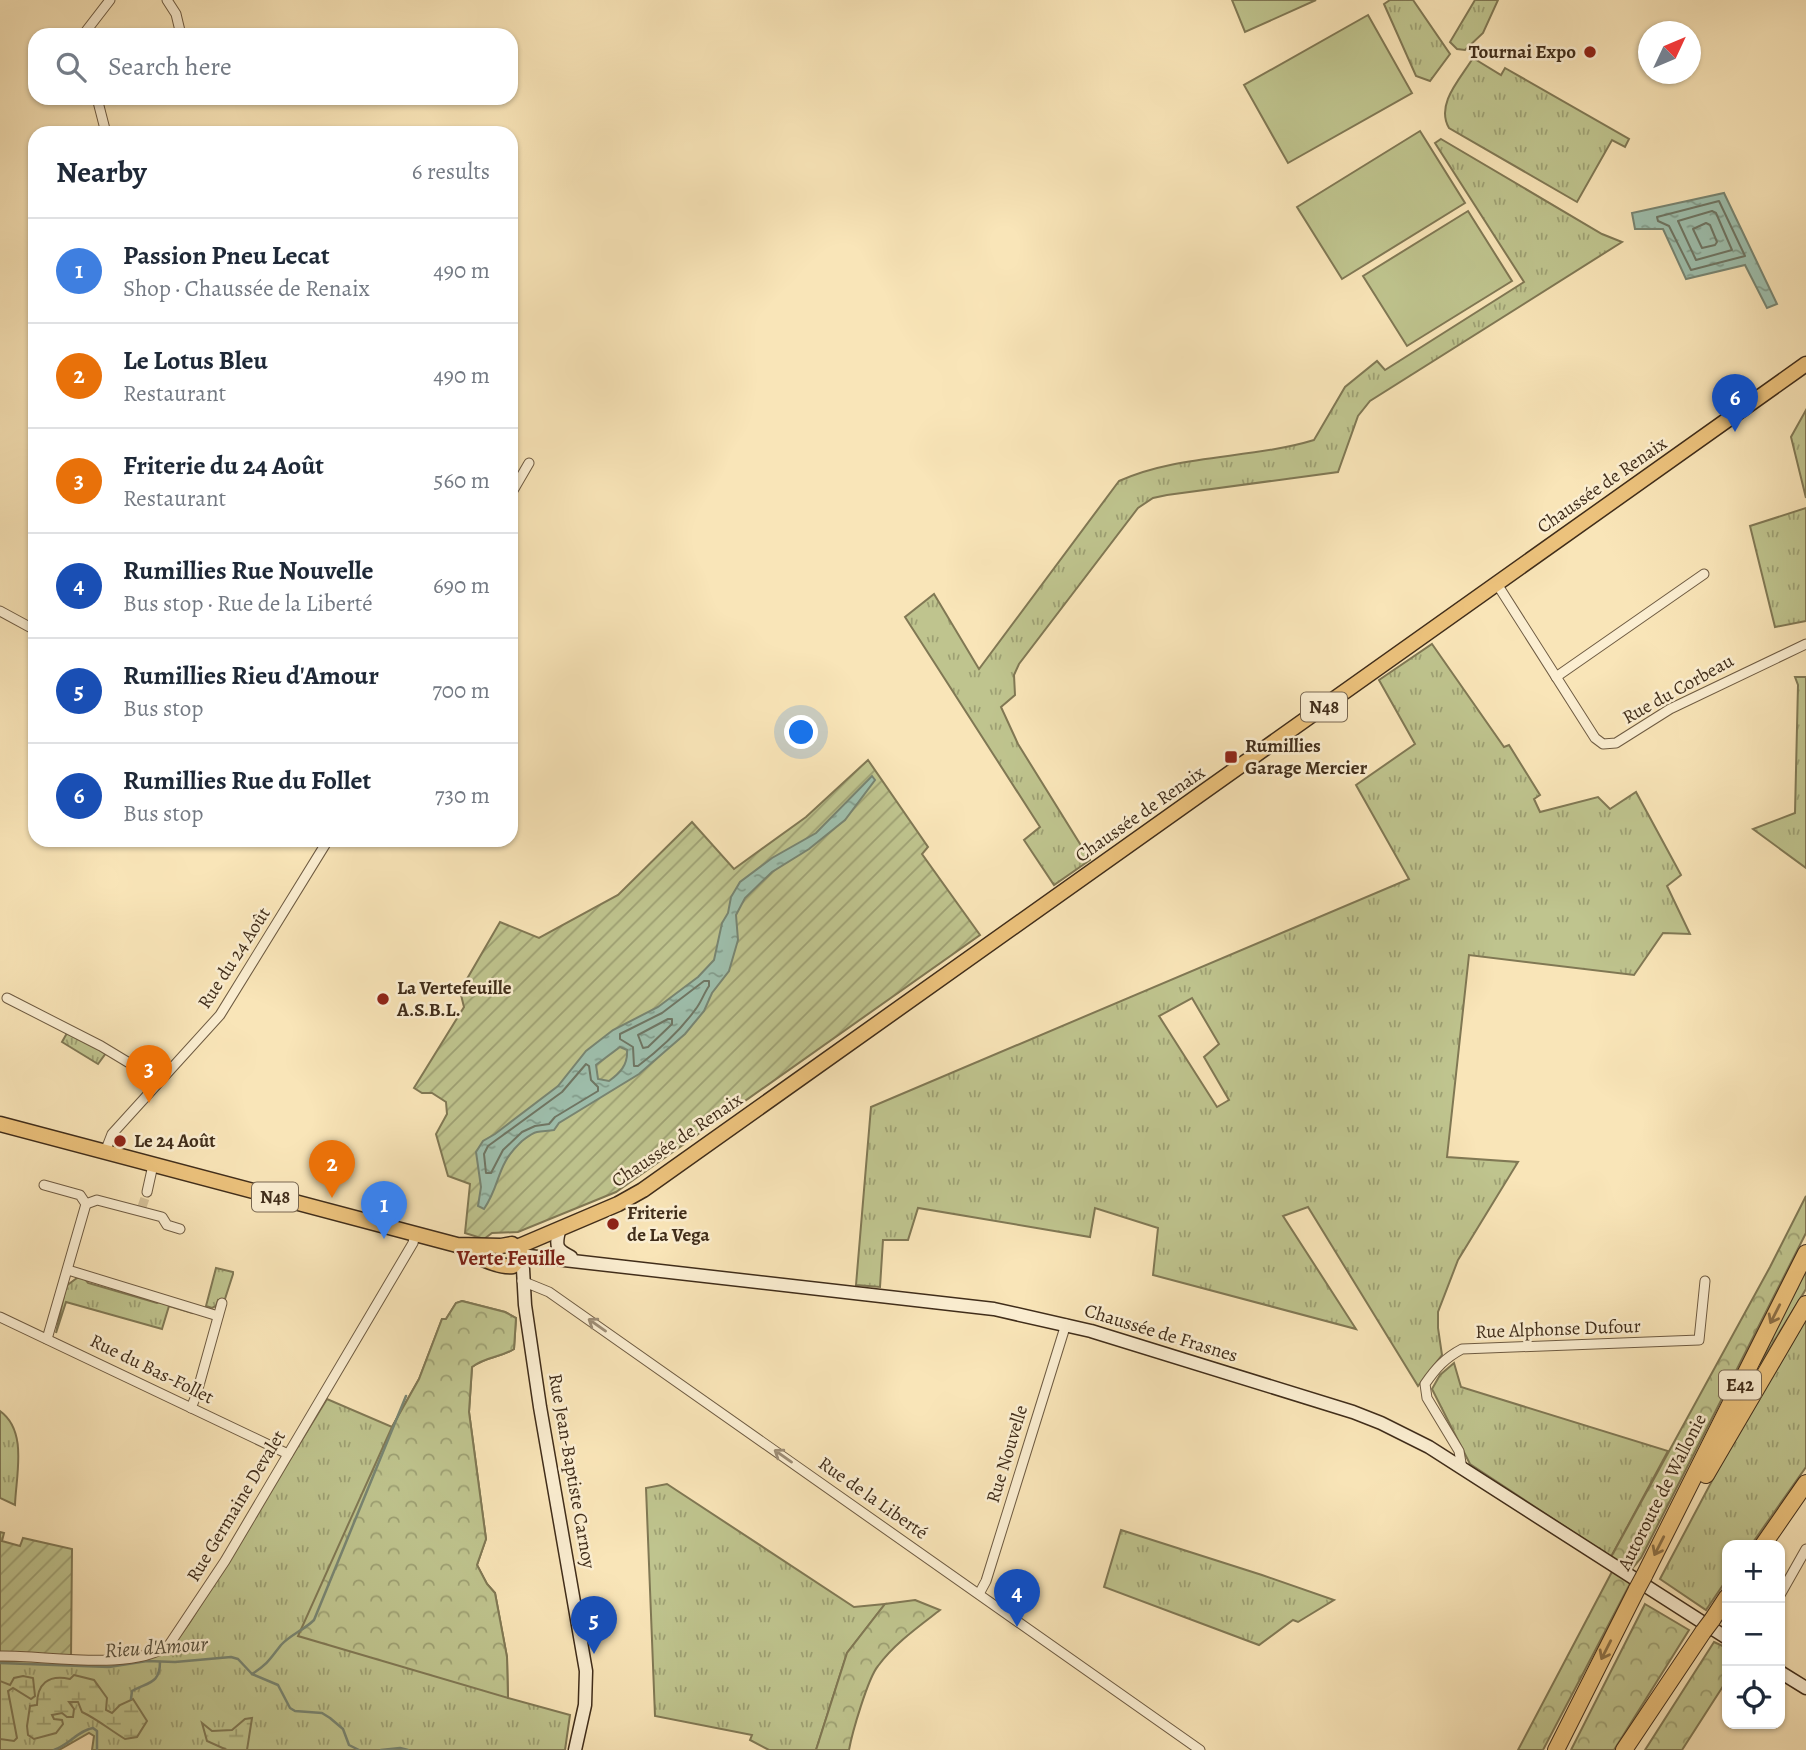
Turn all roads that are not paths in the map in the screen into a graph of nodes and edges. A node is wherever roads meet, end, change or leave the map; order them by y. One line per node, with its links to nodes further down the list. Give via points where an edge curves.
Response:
1 (110, 0): 3 (street)
2 (167, 0): 4 (street)
3 (88, 28)
4 (179, 28)
5 (99, 105): 6 (street)
6 (104, 126)
7 (1806, 364): 11 (main road, Chaussée de Renaix / N48)
8 (529, 463): 9 (street)
9 (518, 482)
10 (1704, 573): 15 (street)
11 (1497, 584): 15 (street, Rue du Corbeau); 26 (main road, Chaussée de Renaix / N48, via 643,1190)
12 (0, 611): 13 (street)
13 (28, 625)
14 (1806, 644): 15 (street, Rue du Corbeau, via 1670,709 1616,743 1603,744 1595,738)
15 (1556, 677)
16 (324, 847): 18 (street, Rue du 24 Août, via 220,1015)
17 (7, 998): 18 (street)
18 (159, 1081): 20 (street, Rue du 24 Août, via 112,1134)
19 (0, 1124): 20 (main road, N48)
20 (105, 1152): 21 (main road, N48)
21 (153, 1165): 23 (street); 27 (main road, N48)
22 (44, 1185): 24 (street, via 80,1195)
23 (147, 1192)
24 (86, 1204): 25 (street, via 97,1200 141,1209); 32 (street)
25 (180, 1229)
26 (559, 1231): 30 (main road, Chaussée de Renaix / N48, via 532,1239); 31 (main road, via 559,1251)
27 (415, 1234): 28 (main road, N48); 42 (street, Rue Germaine Devalet)
28 (457, 1245): 30 (main road, N48, via 490,1262); 30 (main road, N48, via 509,1243)
29 (1806, 1253): 45 (highway, Autoroute de Wallonie / E42, one-way to 45)
30 (513, 1259): 31 (main road, Chaussée de Frasnes); 33 (main road)
31 (578, 1261): 39 (main road, Chaussée de Frasnes, via 995,1308)
32 (68, 1270): 37 (street); 40 (street)
33 (522, 1281): 49 (street, Rue de la Liberté, one-way to 33, via 549,1292); 55 (main road, Rue Jean-Baptiste Carnoy, via 586,1671 585,1705)
34 (1705, 1281): 43 (street, Rue Alphonse Dufour, via 1699,1340 1462,1349 1448,1357 1425,1384 1427,1398 1459,1451)
35 (222, 1303): 37 (street)
36 (1806, 1304): 45 (highway, via 1704,1478)
37 (218, 1316): 41 (street)
38 (0, 1317): 40 (street, Rue du Bas-Follet)
39 (1066, 1324): 43 (main road, Chaussée de Frasnes, via 1360,1414 1429,1447); 49 (street, Rue Nouvelle)
40 (47, 1339): 41 (street, Rue du Bas-Follet)
41 (191, 1408): 42 (street, Rue du Bas-Follet)
42 (288, 1454): 52 (street, Rue Germaine Devalet, via 225,1562 169,1645 159,1652 115,1660)
43 (1462, 1469): 51 (main road, Chaussée de Frasnes)
44 (1806, 1483): 46 (highway)
45 (1674, 1516): 57 (highway, Autoroute de Wallonie / E42, one-way to 57)
46 (1766, 1540)
47 (1806, 1549): 48 (street)
48 (1785, 1586)
49 (979, 1594): 56 (street, Rue de la Liberté)
50 (1723, 1603): 58 (highway)
51 (1722, 1635)
52 (0, 1656)
53 (1785, 1675): 54 (main road)
54 (1806, 1688)
55 (575, 1750)
56 (1200, 1750)
57 (1556, 1750)
58 (1624, 1750)

